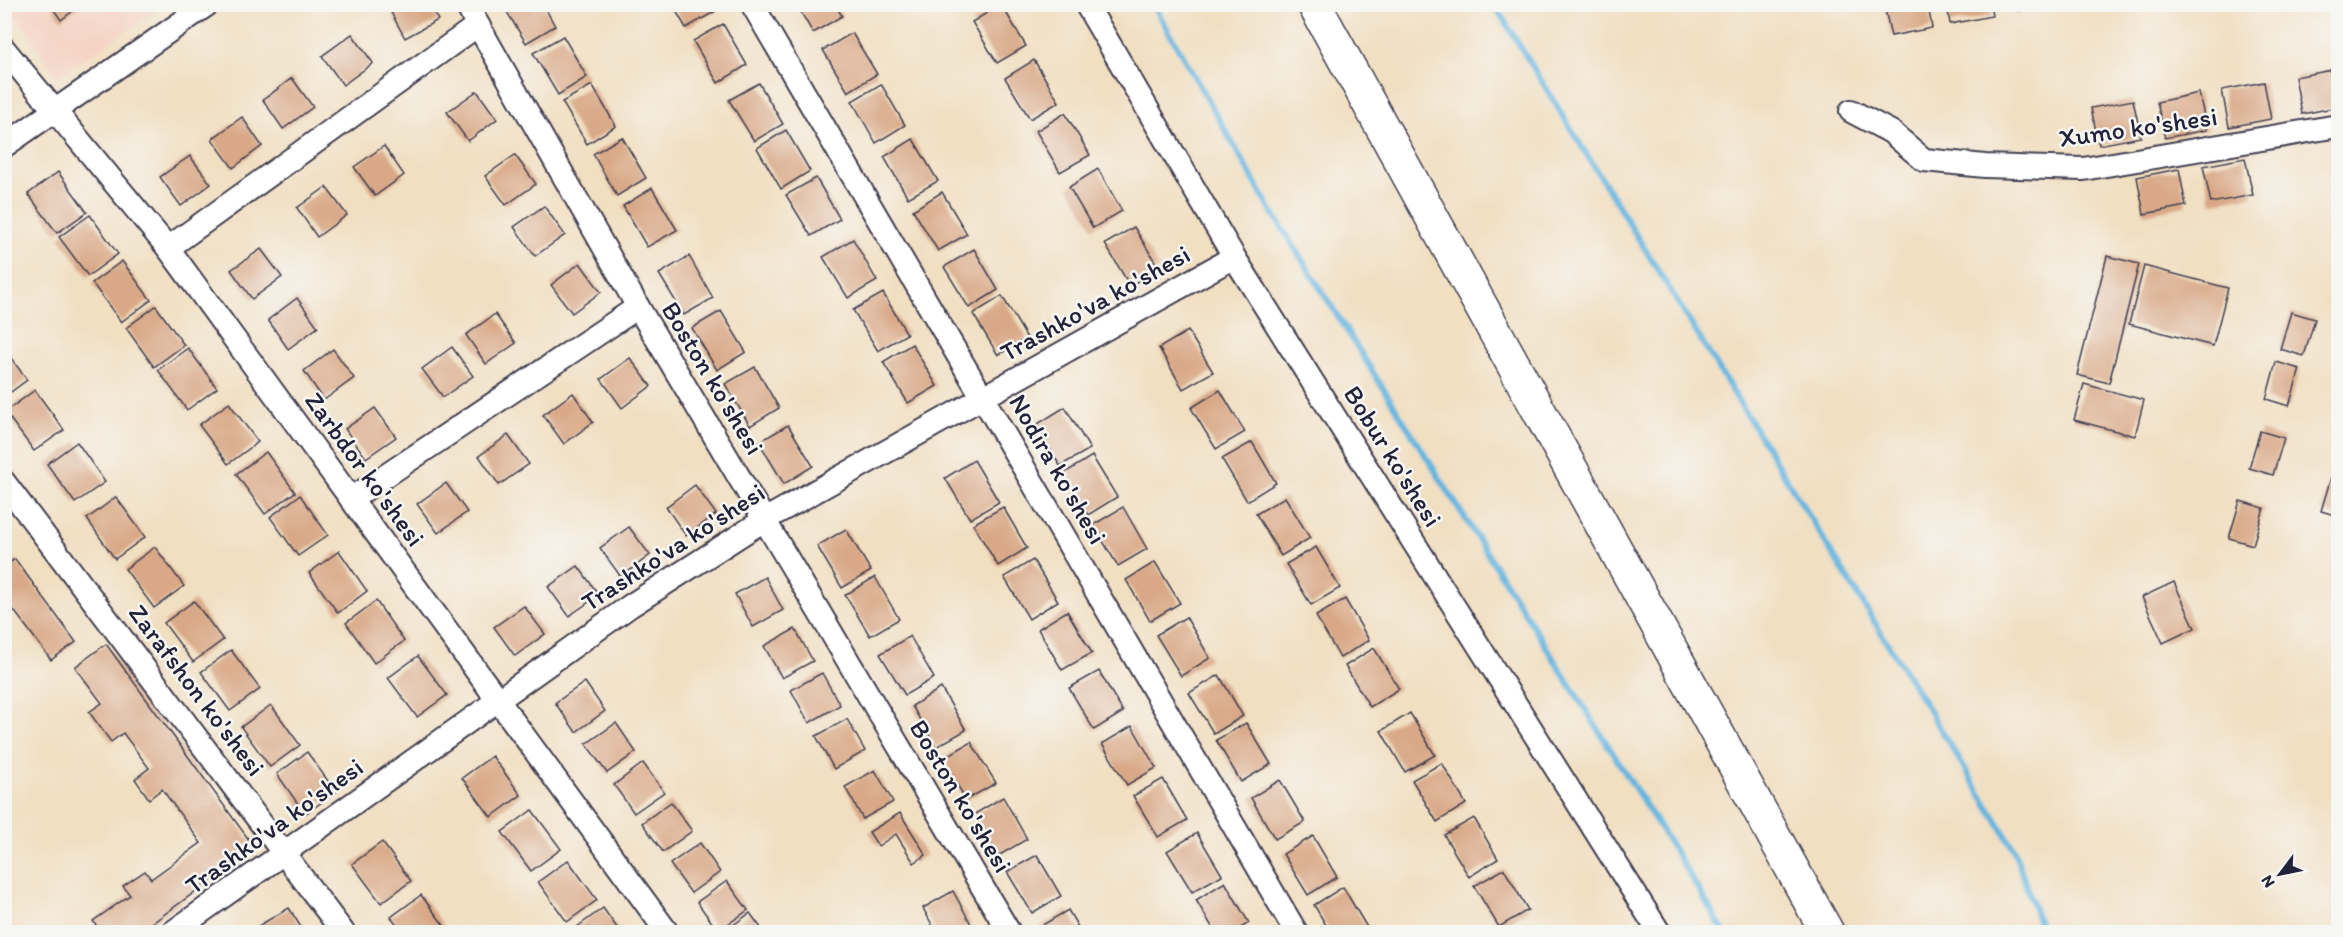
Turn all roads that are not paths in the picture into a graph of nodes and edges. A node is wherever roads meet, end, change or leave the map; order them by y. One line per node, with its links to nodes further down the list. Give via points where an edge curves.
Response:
1 (208, 4): 8 (street)
2 (466, 4): 6 (street, Boston ko'shesi)
3 (752, 4): 15 (street, Nodira ko'shesi)
4 (1086, 4): 13 (street, Bobur ko'shesi)
5 (1314, 4): 27 (highway)
6 (478, 26): 12 (street); 14 (street, Boston ko'shesi)
7 (4, 49): 8 (street, Zarbdor ko'shesi)
8 (55, 110): 11 (street); 12 (street, Zarbdor ko'shesi)
9 (1851, 111): 10 (street, Xumo ko'shesi, via 1891,132 1924,160 1985,166 2083,169)
10 (2338, 126)
11 (4, 146)
12 (168, 248): 17 (street, Zarbdor ko'shesi)
13 (1234, 256): 15 (street, Trashko'va ko'shesi); 26 (street, Bobur ko'shesi)
14 (638, 307): 17 (street); 18 (street, Boston ko'shesi)
15 (984, 398): 18 (street, Trashko'va ko'shesi); 25 (street, Nodira ko'shesi)
16 (4, 482): 20 (street, Zarafshon ko'shesi)
17 (351, 499): 19 (street, Zarbdor ko'shesi)
18 (764, 519): 19 (street, Trashko'va ko'shesi, via 630,606); 24 (street, Boston ko'shesi)
19 (497, 700): 20 (street, Trashko'va ko'shesi); 23 (street, Zarbdor ko'shesi)
20 (285, 854): 21 (street, Trashko'va ko'shesi); 22 (street, Zarafshon ko'shesi)
21 (173, 933)
22 (343, 933)
23 (667, 933)
24 (1009, 933)
25 (1296, 933)
26 (1659, 933)
27 (1827, 933)

